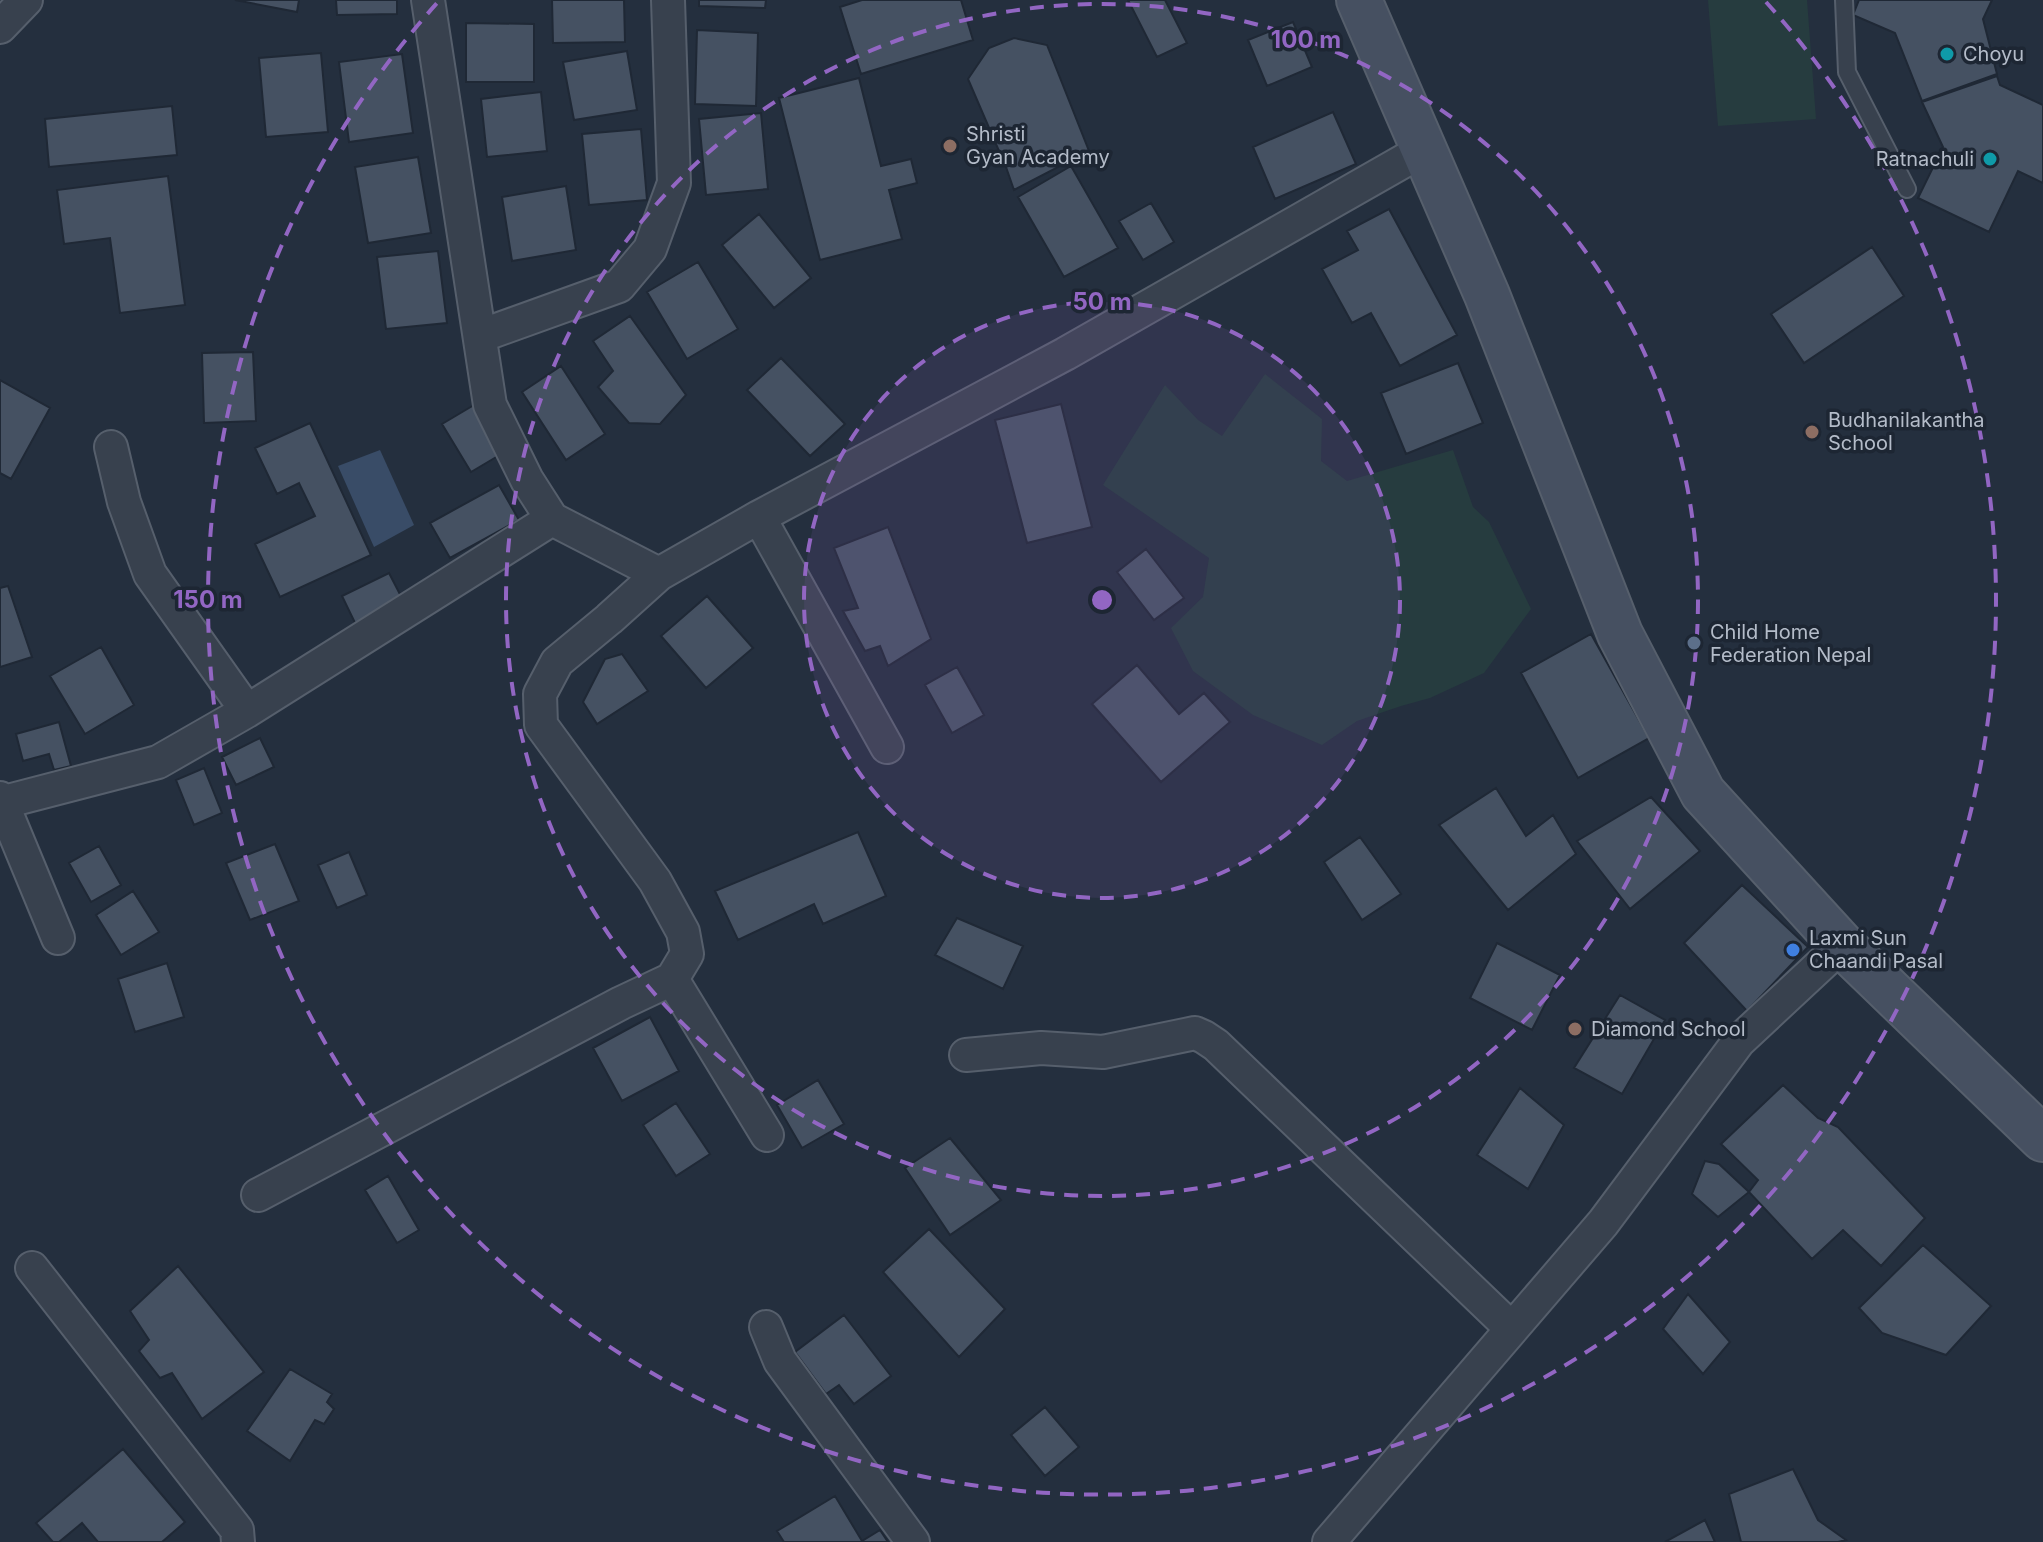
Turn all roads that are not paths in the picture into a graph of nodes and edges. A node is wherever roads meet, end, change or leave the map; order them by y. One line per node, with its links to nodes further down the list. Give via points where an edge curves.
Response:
1 (26, 0): 6 (street)
2 (428, 0): 9 (street)
3 (668, 0): 9 (street, via 674,183 650,249 619,286)
4 (1359, 0): 7 (main road)
5 (1844, 0): 8 (lane, via 1847,72)
6 (0, 27)
7 (1423, 150): 11 (street, via 1065,354); 18 (main road, via 1487,295 1620,634 1703,793)
8 (1907, 189)
9 (480, 336): 12 (street, via 490,405)
10 (111, 447): 14 (street, via 150,574)
11 (759, 517): 13 (street); 15 (street)
12 (552, 519): 13 (street); 14 (street)
13 (659, 574): 19 (street, via 557,662 540,694 541,725 655,881 683,932 687,954)
14 (247, 711): 16 (street, via 158,762)
15 (887, 747)
16 (1, 802): 17 (street)
17 (58, 938)
18 (1842, 945): 22 (main road); 26 (street, via 1739,1041 1613,1211)
19 (672, 979): 21 (street); 23 (street)
20 (966, 1055): 26 (street, via 1041,1048 1103,1052 1195,1033 1204,1037)
21 (767, 1135)
22 (2043, 1139)
23 (258, 1195)
24 (32, 1268): 27 (street, via 237,1530)
25 (766, 1327): 28 (street, via 780,1361)
26 (1511, 1328): 29 (street)
27 (238, 1542)
28 (913, 1542)
29 (1329, 1542)

